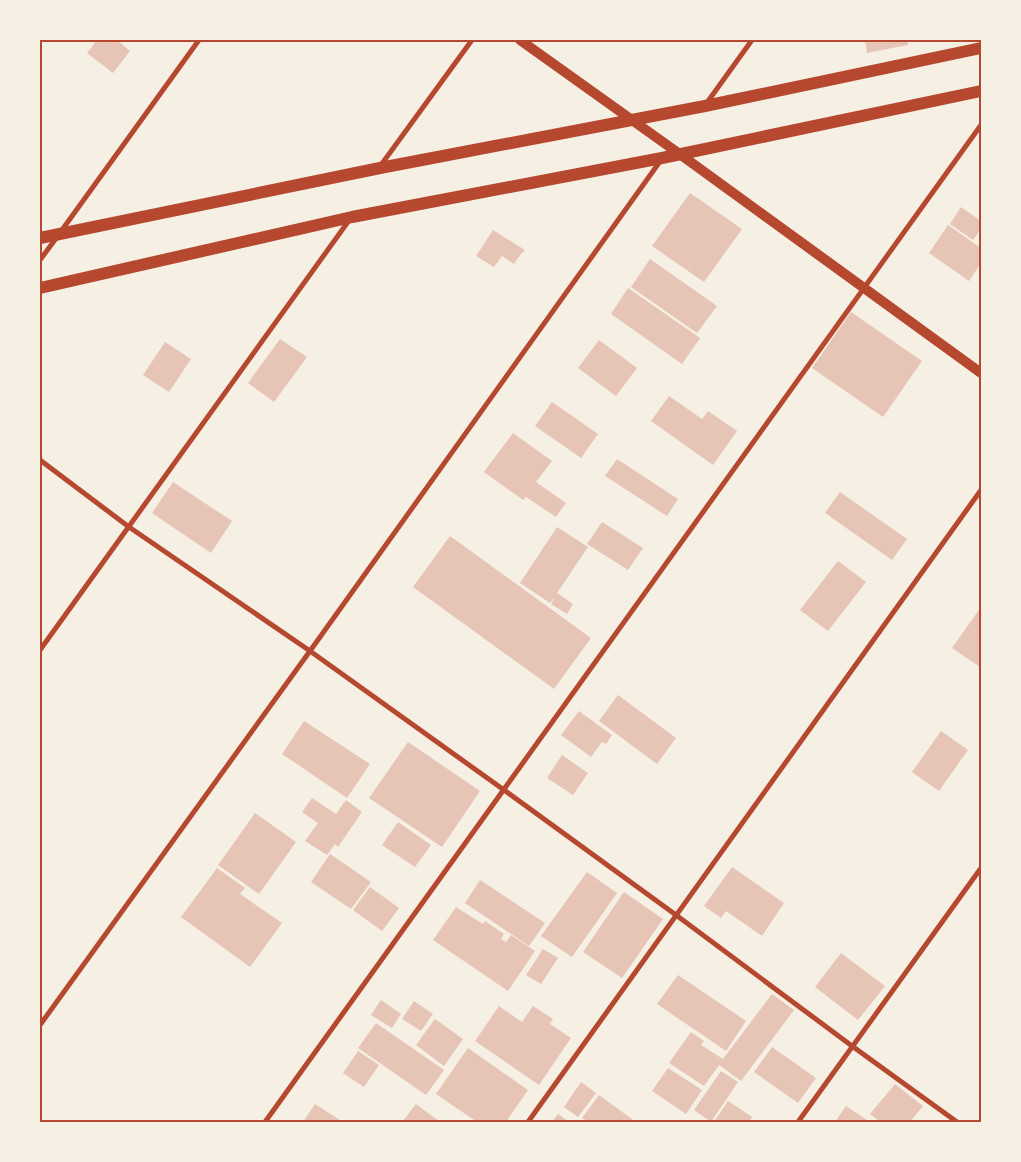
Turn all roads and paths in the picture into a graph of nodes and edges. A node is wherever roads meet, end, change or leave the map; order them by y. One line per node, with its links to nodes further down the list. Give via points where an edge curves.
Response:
1 (199, 40): 14 (street)
2 (472, 40): 12 (street)
3 (520, 40): 8 (main road)
4 (752, 40): 7 (street)
5 (981, 48): 7 (main road)
6 (981, 91): 10 (main road)
7 (704, 106): 8 (main road)
8 (632, 120): 10 (main road); 12 (main road)
9 (981, 125): 18 (street)
10 (681, 154): 11 (main road); 18 (main road)
11 (662, 158): 13 (main road); 24 (street)
12 (380, 168): 14 (main road)
13 (352, 217): 17 (main road); 22 (street)
14 (60, 233): 15 (main road); 16 (street)
15 (40, 238)
16 (40, 260)
17 (40, 288)
18 (864, 288): 19 (main road); 25 (street)
19 (981, 373)
20 (40, 460): 22 (street)
21 (981, 490): 27 (street)
22 (129, 527): 23 (street); 24 (street)
23 (40, 650)
24 (310, 651): 25 (street); 28 (street)
25 (504, 790): 27 (street); 30 (street)
26 (981, 868): 29 (street)
27 (676, 915): 29 (street); 31 (street)
28 (40, 1025)
29 (852, 1046): 32 (street); 33 (street)
30 (265, 1122)
31 (528, 1122)
32 (798, 1122)
33 (957, 1122)

